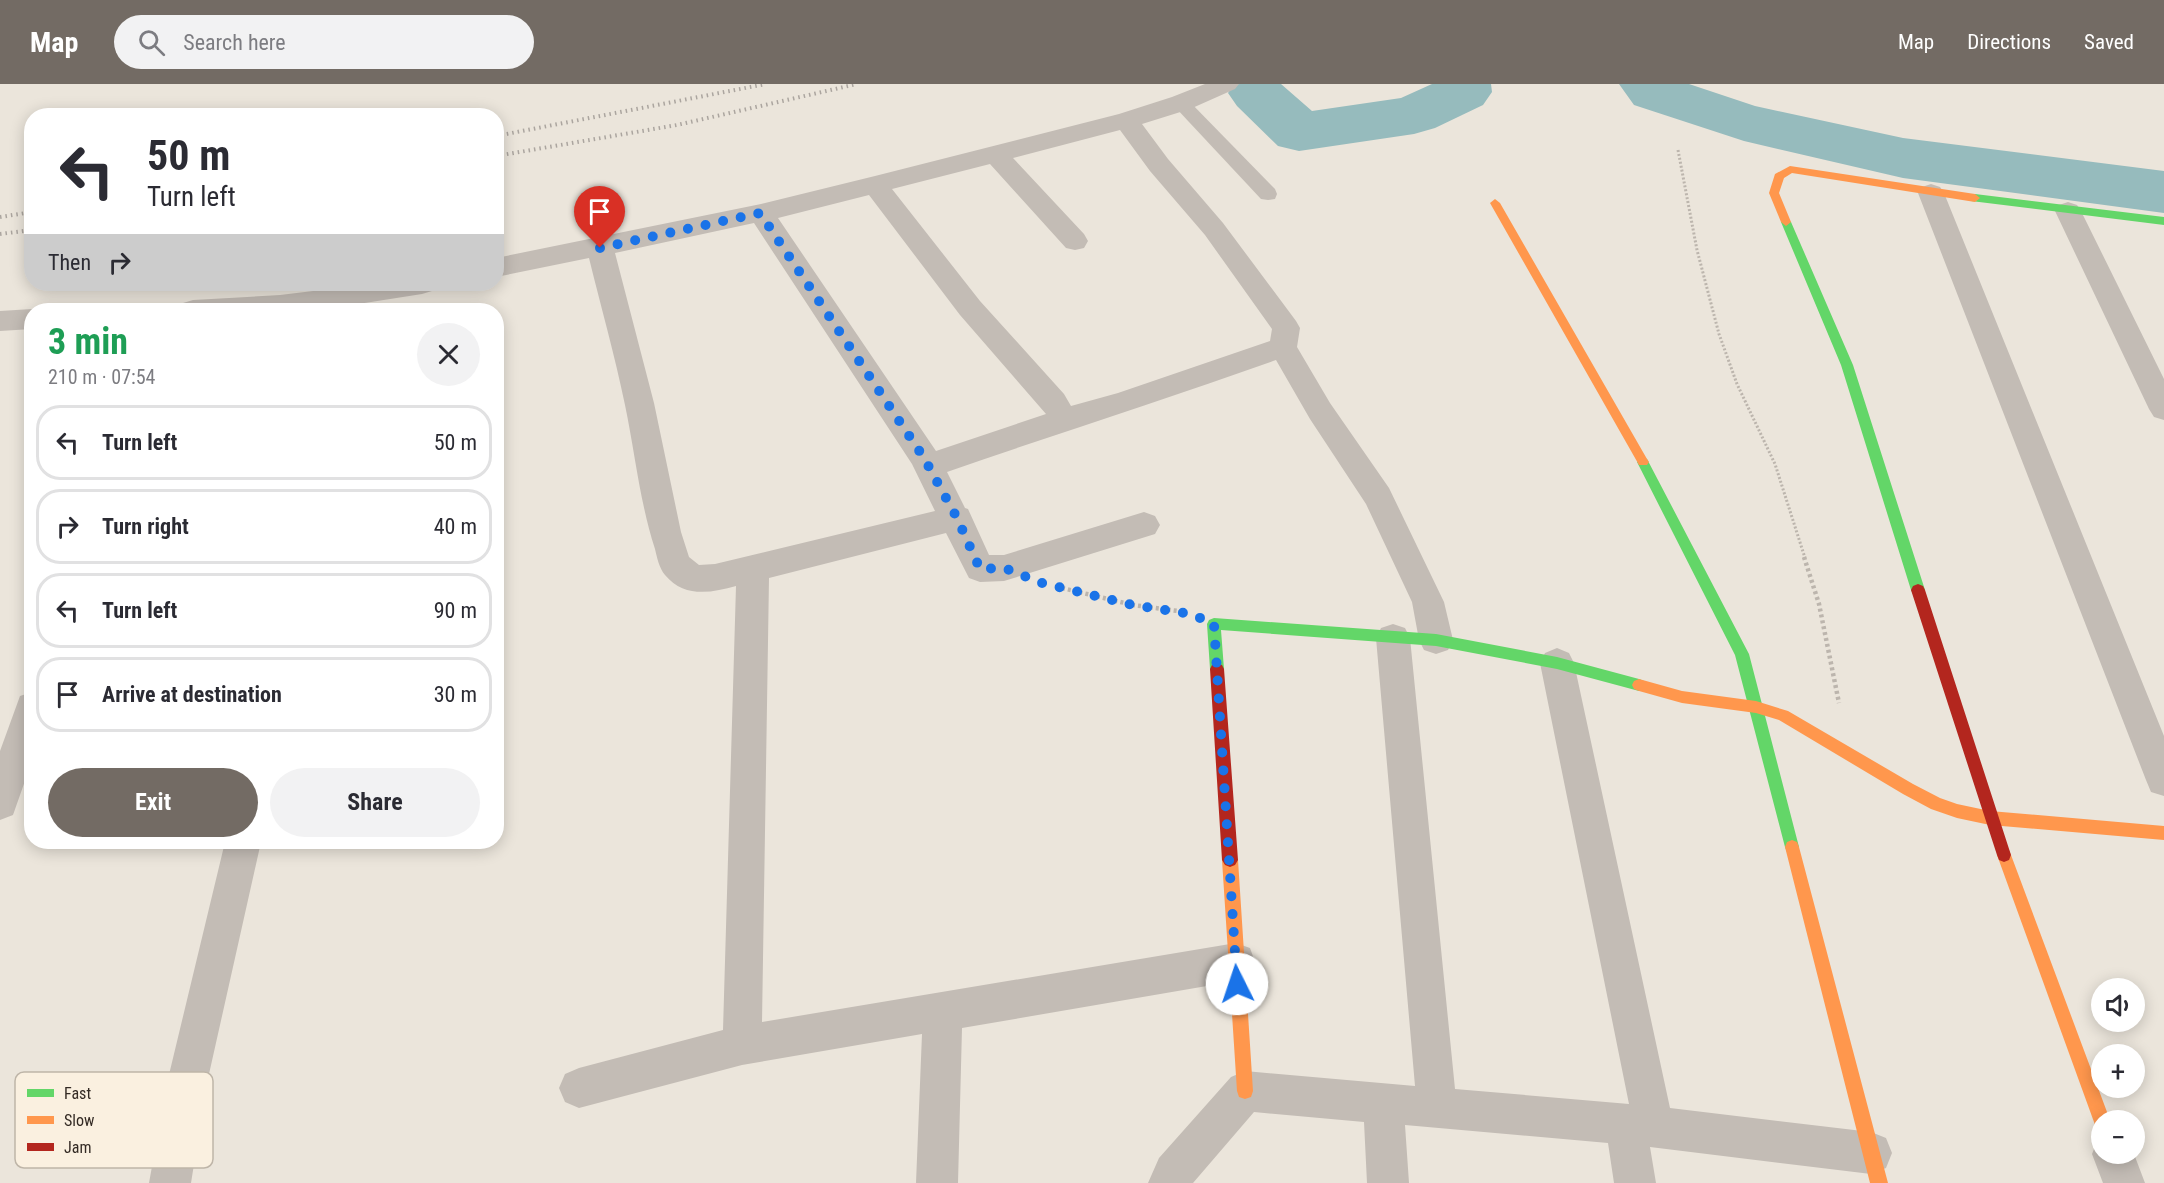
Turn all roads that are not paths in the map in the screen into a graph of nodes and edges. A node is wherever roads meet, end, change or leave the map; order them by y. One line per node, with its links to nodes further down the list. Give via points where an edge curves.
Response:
1 (1227, 84): 2 (street)
2 (1181, 103): 3 (street); 7 (lane)
3 (1126, 120): 4 (street); 19 (street, via 1286,328)
4 (995, 154): 5 (street); 12 (street)
5 (875, 185): 10 (street); 21 (street, via 970,308 1054,402)
6 (1931, 193): 9 (street); 31 (street); 33 (street, via 1790,169 1779,176 1774,193 1847,364)
7 (1268, 194)
8 (1495, 204): 29 (street, via 1624,426 1742,654)
9 (2068, 210): 11 (street); 20 (street)
10 (760, 213): 13 (street); 22 (street)
11 (2164, 222)
12 (1075, 241)
13 (600, 248): 14 (street); 25 (street, via 639,403 665,532 676,565 693,579)
14 (504, 266)
15 (403, 291): 16 (street)
16 (371, 303)
17 (24, 320): 18 (street)
18 (0, 321)
19 (1283, 347): 21 (street); 27 (street, via 1378,497 1428,602)
20 (2164, 409)
21 (1064, 420): 22 (street)
22 (929, 466): 23 (street)
23 (957, 518): 24 (street, via 980,569 1004,568); 25 (street)
24 (1144, 525)
25 (753, 568): 38 (street)
26 (1393, 638): 27 (street); 36 (street, via 1214,624); 43 (street)
27 (1436, 640): 28 (street)
28 (1557, 663): 29 (street, via 1682,697); 45 (street)
29 (1756, 707): 33 (street, via 1783,715 1936,804); 48 (street)
30 (24, 731): 32 (street)
31 (2164, 780)
32 (0, 803)
33 (1990, 818): 34 (street); 44 (street)
34 (2164, 833)
35 (241, 849): 39 (street)
36 (1236, 962): 37 (street); 41 (street)
37 (943, 1011): 38 (street); 50 (street)
38 (742, 1045): 40 (street)
39 (190, 1072)
40 (579, 1088)
41 (1245, 1091): 42 (street); 51 (street)
42 (1383, 1103): 43 (street); 52 (street)
43 (1437, 1109): 45 (street)
44 (2098, 1110)
45 (1640, 1126): 48 (street); 53 (street)
46 (2117, 1164): 54 (street)
47 (173, 1168): 49 (street)
48 (1875, 1168)
49 (170, 1183)
50 (937, 1183)
51 (1169, 1183)
52 (1388, 1183)
53 (1635, 1183)
54 (2124, 1183)

